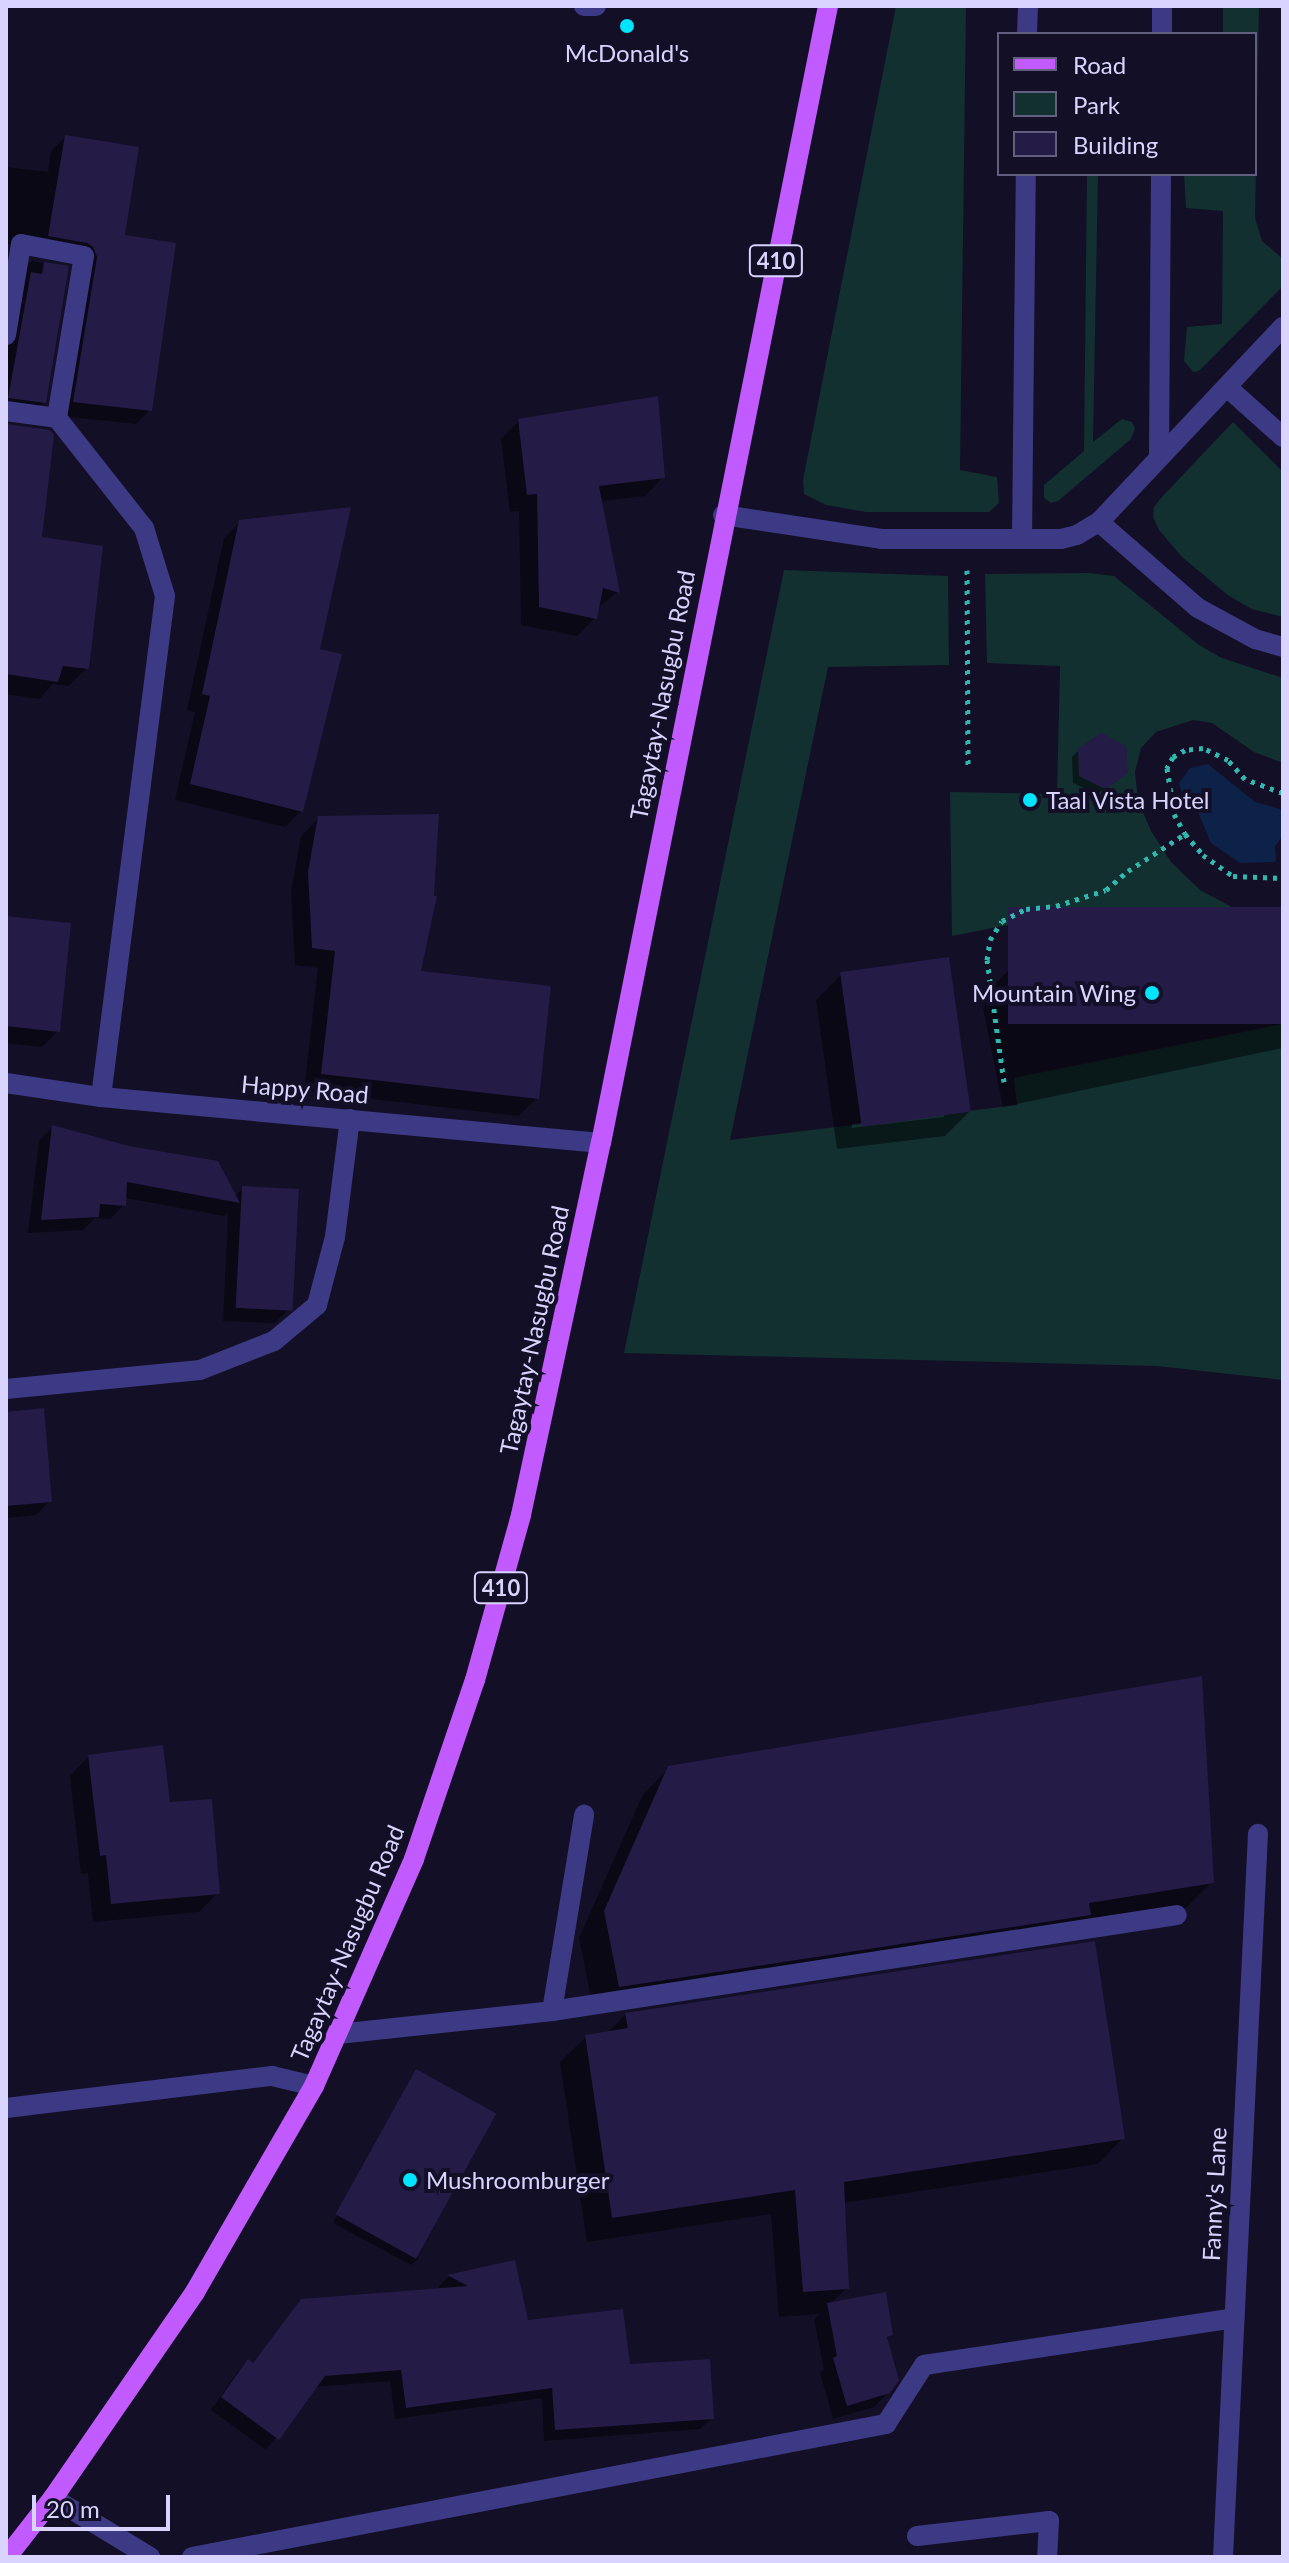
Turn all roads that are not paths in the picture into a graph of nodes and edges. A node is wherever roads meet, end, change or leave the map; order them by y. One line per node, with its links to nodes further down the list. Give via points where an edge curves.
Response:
1 (584, 6): 2 (street)
2 (596, 6)
3 (828, 6): 17 (main road, Tagaytay-Nasugbu Road / 410)
4 (1028, 6): 6 (street)
5 (1162, 6): 7 (street)
6 (1027, 32)
7 (1162, 32)
8 (1026, 176): 19 (street)
9 (1161, 176): 16 (street)
10 (1283, 327): 12 (street)
11 (6, 335): 14 (street, via 21,244 84,256)
12 (1227, 387): 15 (street); 16 (street)
13 (6, 411): 14 (street)
14 (57, 418): 22 (street, via 144,528 165,596)
15 (1283, 437)
16 (1159, 457): 18 (street)
17 (723, 515): 19 (street, via 881,539); 24 (main road, Tagaytay-Nasugbu Road / 410)
18 (1099, 522): 19 (street, via 1069,537); 20 (street, via 1198,608 1255,639)
19 (1022, 538)
20 (1283, 647)
21 (6, 1083): 22 (street, Happy Road)
22 (101, 1097): 23 (street, Happy Road)
23 (350, 1119): 24 (street, Happy Road); 25 (street, via 335,1237 317,1305 274,1341 200,1370)
24 (601, 1143): 30 (main road, Tagaytay-Nasugbu Road / 410, via 521,1515 475,1680 414,1859)
25 (6, 1389)
26 (584, 1815): 29 (street)
27 (1258, 1834): 33 (street, Fanny's Lane)
28 (1177, 1915): 29 (street)
29 (552, 2011): 30 (street)
30 (338, 2034): 31 (main road, Tagaytay-Nasugbu Road / 410)
31 (314, 2086): 32 (street, via 272,2076); 34 (main road, Tagaytay-Nasugbu Road / 410, via 195,2292)
32 (6, 2108)
33 (1234, 2318): 38 (street, via 924,2365 886,2424); 40 (street, Fanny's Lane)
34 (53, 2498): 36 (main road, Tagaytay-Nasugbu Road / 410); 37 (street)
35 (917, 2536): 39 (street, via 1049,2521)
36 (7, 2557)
37 (150, 2557)
38 (192, 2557)
39 (1047, 2557)
40 (1223, 2557)

